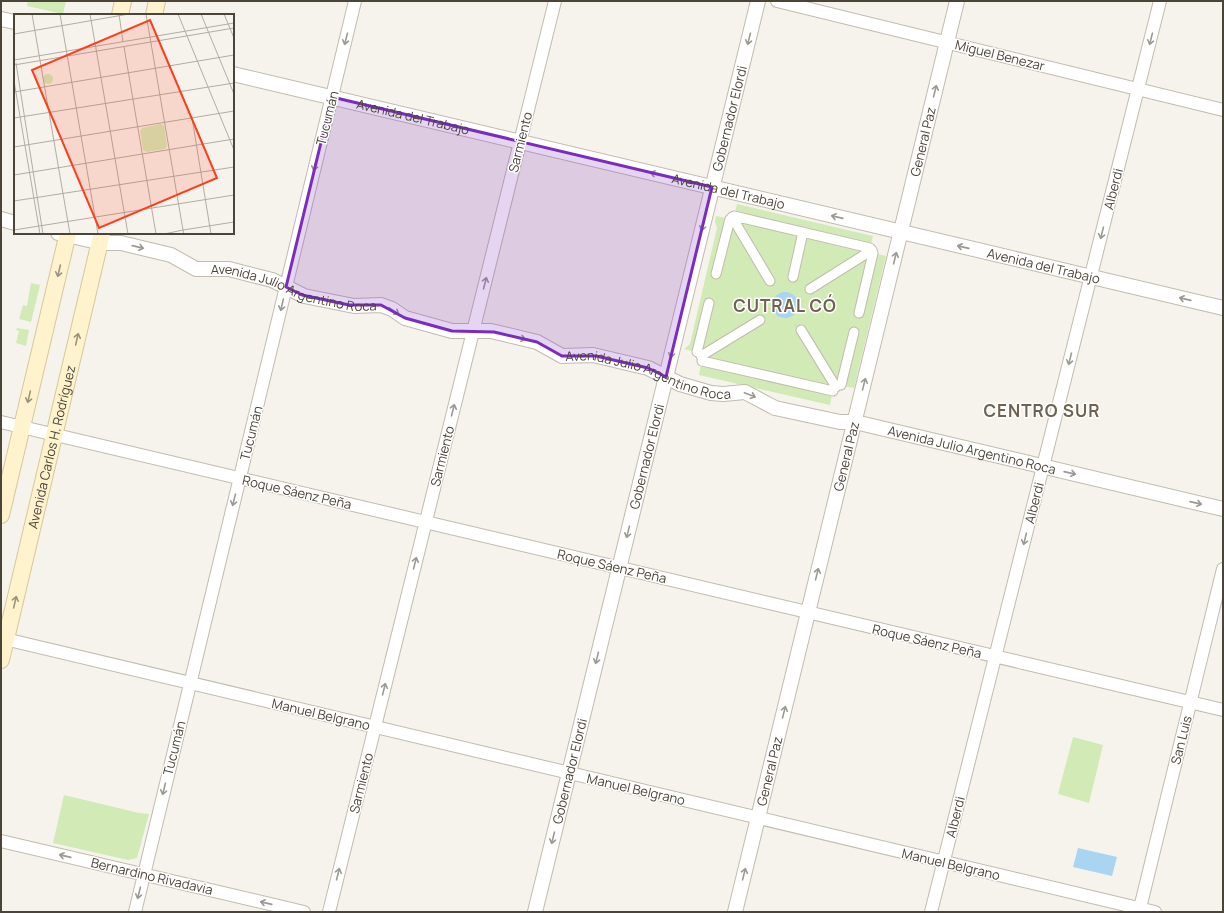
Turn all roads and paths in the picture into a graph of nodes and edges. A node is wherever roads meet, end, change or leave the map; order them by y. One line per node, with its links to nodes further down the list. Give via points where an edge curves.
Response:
1 (123, 1): 9 (main road)
2 (157, 1): 10 (main road)
3 (355, 1): 16 (street, Tucumán, one-way to 16)
4 (555, 1): 18 (street, Sarmiento)
5 (758, 1): 19 (street, Gobernador Elordi, one-way to 19)
6 (776, 1): 13 (street, Miguel Benezar)
7 (957, 1): 13 (street, General Paz)
8 (1160, 1): 15 (street, Alberdi, one-way to 15)
9 (120, 14)
10 (154, 14)
11 (1, 19): 12 (street)
12 (14, 22)
13 (947, 43): 15 (street, Miguel Benezar); 24 (street, General Paz, one-way to 13)
14 (234, 74): 16 (street, Avenida del Trabajo)
15 (1138, 89): 17 (street, Miguel Benezar); 30 (street, Alberdi, one-way to 30)
16 (332, 97): 18 (street, Avenida del Trabajo); 32 (street, Tucumán, one-way to 32)
17 (1223, 110)
18 (520, 142): 19 (street, Avenida del Trabajo, one-way to 18); 39 (street, Sarmiento, one-way to 18)
19 (712, 187): 24 (street, Avenida del Trabajo, one-way to 19); 42 (street, Gobernador Elordi, one-way to 42)
20 (732, 217): 23 (street); 28 (street); 31 (street)
21 (1, 220): 22 (street)
22 (14, 223)
23 (803, 232): 27 (street); 29 (street)
24 (901, 232): 30 (street, Avenida del Trabajo, one-way to 24); 45 (street, General Paz, one-way to 24)
25 (64, 234): 26 (street, Avenida Julio Argentino Roca); 46 (main road, one-way to 46)
26 (101, 238): 32 (street, Avenida Julio Argentino Roca, one-way to 32, via 174,256 199,270 229,268 270,279); 47 (main road, Avenida Carlos H. Rodríguez, one-way to 26)
27 (872, 250): 33 (street); 36 (street)
28 (716, 274)
29 (792, 277)
30 (1091, 277): 35 (street, Avenida del Trabajo, one-way to 30); 48 (street, Alberdi, one-way to 48)
31 (770, 281)
32 (286, 287): 39 (street, Avenida Julio Argentino Roca, one-way to 39, via 302,295 349,305 381,305 411,320 452,331); 49 (street, Tucumán, one-way to 49)
33 (810, 289)
34 (709, 303): 41 (street)
35 (1223, 308)
36 (859, 313)
37 (760, 320): 41 (street)
38 (801, 330): 43 (street)
39 (473, 331): 42 (street, Avenida Julio Argentino Roca, one-way to 42, via 489,331 532,341 562,356 596,356 648,368); 52 (street, Sarmiento, one-way to 39)
40 (854, 332): 43 (street)
41 (700, 356): 43 (street)
42 (666, 377): 45 (street, Avenida Julio Argentino Roca, one-way to 45, via 711,393 745,392 775,408 840,422); 53 (street, Gobernador Elordi, one-way to 53)
43 (837, 388)
44 (1, 422): 46 (street, Roque Sáenz Peña)
45 (855, 422): 48 (street, Avenida Julio Argentino Roca); 55 (street, General Paz, one-way to 45)
46 (22, 427): 47 (street, Roque Sáenz Peña); 51 (main road)
47 (54, 435): 49 (street, Roque Sáenz Peña); 56 (main road, Avenida Carlos H. Rodríguez, one-way to 47)
48 (1043, 466): 50 (street, Avenida Julio Argentino Roca, one-way to 50); 57 (street, Alberdi, one-way to 57)
49 (240, 478): 52 (street, Roque Sáenz Peña); 59 (street, Tucumán, one-way to 59)
50 (1223, 509)
51 (1, 515)
52 (425, 522): 53 (street, Roque Sáenz Peña); 62 (street, Sarmiento, one-way to 52)
53 (619, 568): 55 (street, Roque Sáenz Peña); 63 (street, Gobernador Elordi, one-way to 63)
54 (1223, 569): 60 (street, San Luis)
55 (808, 612): 57 (street, Roque Sáenz Peña); 64 (street, General Paz, one-way to 55)
56 (3, 639): 58 (main road, Avenida Carlos H. Rodríguez); 59 (street, Manuel Belgrano)
57 (995, 657): 60 (street, Roque Sáenz Peña); 66 (street, Alberdi)
58 (1, 660)
59 (190, 683): 62 (street, Manuel Belgrano); 67 (street, Tucumán, one-way to 67)
60 (1190, 702): 61 (street, Roque Sáenz Peña); 68 (street, San Luis)
61 (1223, 710)
62 (375, 727): 63 (street, Manuel Belgrano); 71 (street, Sarmiento, one-way to 62)
63 (569, 773): 64 (street, Manuel Belgrano); 72 (street, Gobernador Elordi, one-way to 72)
64 (758, 818): 66 (street, Manuel Belgrano); 73 (street, General Paz, one-way to 64)
65 (1, 841): 67 (street, Bernardino Rivadavia, one-way to 65)
66 (943, 862): 68 (street, Manuel Belgrano); 74 (street, Alberdi)
67 (144, 874): 69 (street, Tucumán, one-way to 69); 70 (street, Bernardino Rivadavia, one-way to 67)
68 (1139, 910): 75 (street, Manuel Belgrano)
69 (135, 912)
70 (304, 912)
71 (329, 912)
72 (535, 912)
73 (735, 912)
74 (931, 912)
75 (1155, 912)

